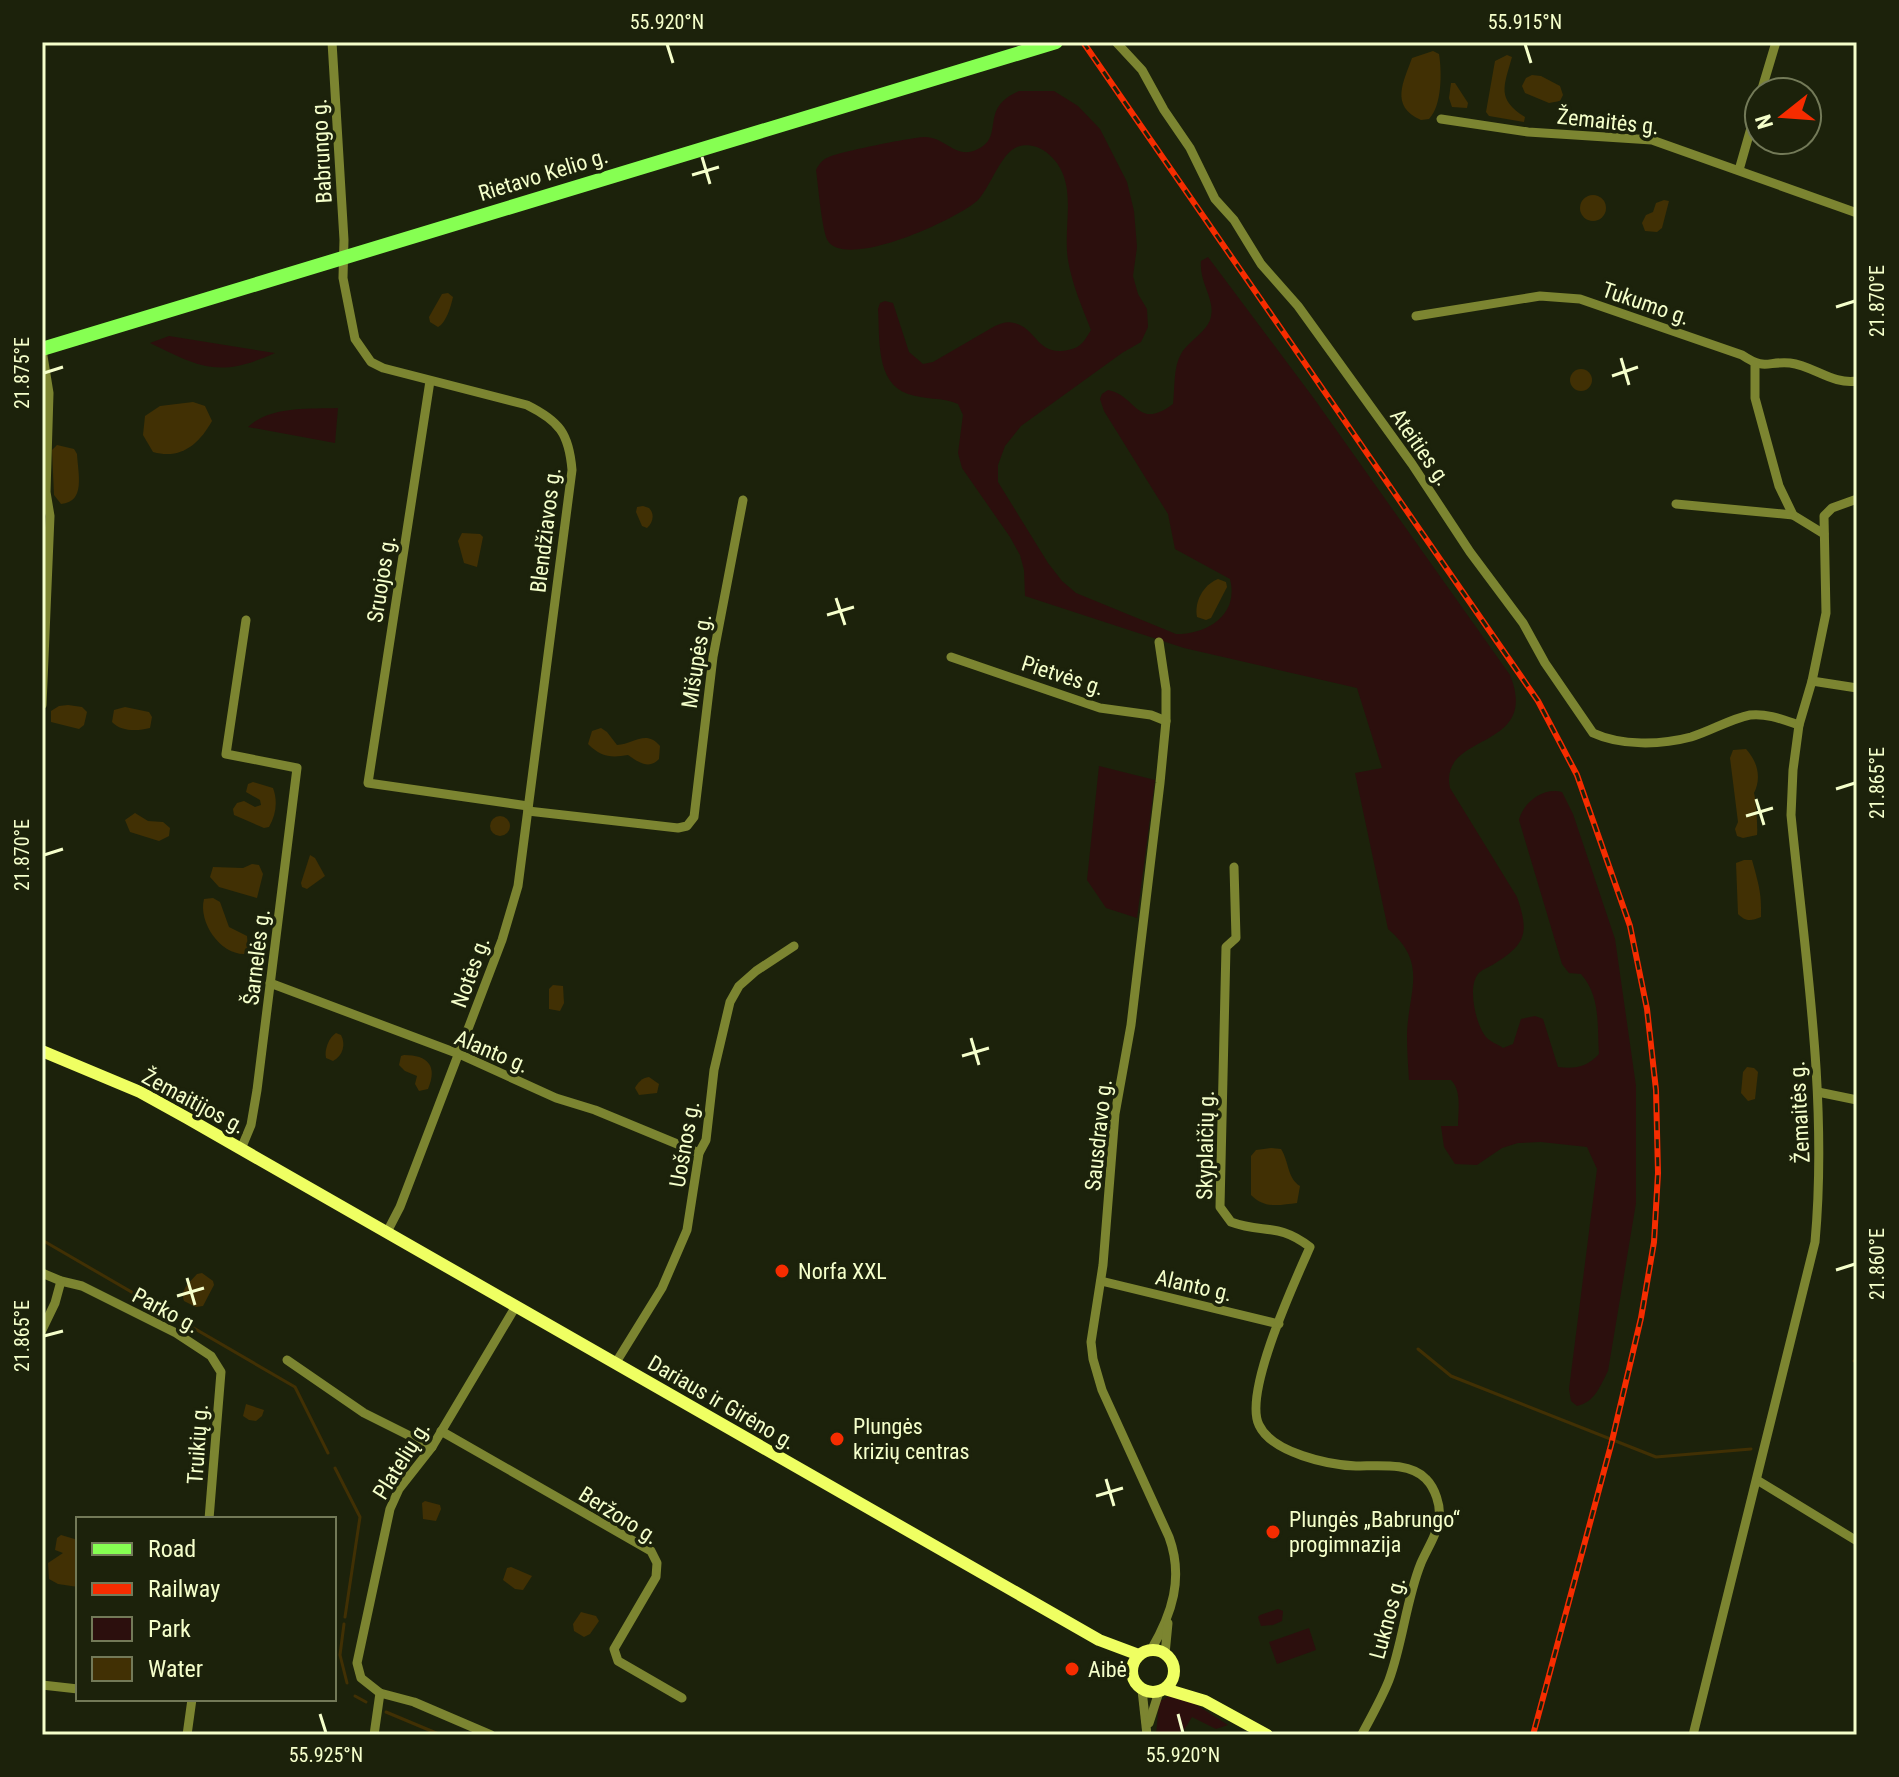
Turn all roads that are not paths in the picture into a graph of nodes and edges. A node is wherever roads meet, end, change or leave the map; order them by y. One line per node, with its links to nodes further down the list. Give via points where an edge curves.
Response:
1 (332, 42): 10 (street, Babrungo g.)
2 (1056, 42): 10 (main road, Rietavo Kelio g.)
3 (1116, 42): 28 (street, Ateities g., via 1142,70 1215,199 1412,464 1593,733 1617,740 1666,742 1752,715)
4 (1776, 42): 5 (street)
5 (1766, 76)
6 (1441, 119): 8 (street, Žemaitės g., via 1528,132 1652,140)
7 (1743, 156): 8 (street)
8 (1739, 170): 9 (street, Žemaitės g.)
9 (1857, 213)
10 (342, 258): 12 (main road, Rietavo Kelio g.); 14 (street, Blendžiavos g., via 350,319 362,352 383,368)
11 (1416, 316): 13 (street, Tukumo g., via 1540,296 1580,299)
12 (42, 350): 26 (street, via 49,393 50,516)
13 (1755, 364): 15 (street, Tukumo g., via 1791,363 1842,382); 19 (street, via 1755,398 1779,486)
14 (430, 381): 29 (street, Blendžiavos g., via 543,412 565,433 570,450 570,488); 29 (street, Sruojos g., via 368,783)
15 (1857, 381)
16 (1857, 499): 20 (street, via 1824,516)
17 (743, 500): 29 (street, Mišupės g., via 713,657 694,817 687,826 670,828)
18 (1676, 504): 19 (street)
19 (1793, 515): 20 (street)
20 (1824, 534): 24 (street, Žemaitės g., via 1826,613)
21 (246, 620): 32 (street, Šarnelės g., via 226,754 297,768)
22 (1159, 642): 27 (street, Sausdravo g.)
23 (951, 657): 27 (street, Pietvės g., via 1100,708)
24 (1812, 681): 25 (street); 28 (street, Žemaitės g.)
25 (1857, 688)
26 (42, 705)
27 (1166, 721): 43 (street, Sausdravo g., via 1131,1025 1115,1114)
28 (1799, 725): 35 (street, Žemaitės g., via 1791,815)
29 (528, 809): 34 (street, Notės g., via 514,900)
30 (1234, 867): 45 (street, Skyplaičių g., via 1236,938 1226,947 1219,1198 1231,1222 1281,1230 1310,1247)
31 (794, 946): 38 (street, Uošnos g., via 756,971 730,1002 714,1070 706,1140)
32 (270, 983): 34 (street, Alanto g.); 37 (street, Šarnelės g., via 251,1125)
33 (42, 1051): 37 (main road, Žemaitijos g., via 140,1092)
34 (459, 1054): 38 (street, Alanto g.); 40 (street, Notės g.)
35 (1818, 1092): 36 (street); 53 (street, Žemaitės g., via 1815,1242)
36 (1857, 1100)
37 (241, 1149): 39 (main road, Žemaitijos g.)
38 (699, 1153): 48 (street, Uošnos g., via 687,1230 662,1288)
39 (322, 1196): 40 (main road, Dariaus ir Girėno g.)
40 (387, 1232): 44 (main road, Dariaus ir Girėno g.)
41 (42, 1273): 42 (street, Parko g.)
42 (61, 1281): 46 (street); 49 (street, Parko g., via 82,1286 176,1333 211,1356)
43 (1101, 1281): 45 (street, Alanto g.); 56 (street, Sausdravo g., via 1092,1329 1093,1359 1173,1549 1177,1576)
44 (516, 1306): 48 (main road, Dariaus ir Girėno g.); 50 (street, Platelių g.)
45 (1279, 1324): 52 (street, Skyplaičių g., via 1256,1393 1259,1427 1289,1450 1312,1459)
46 (42, 1330)
47 (287, 1360): 51 (street, via 364,1413)
48 (615, 1364): 57 (main road, Dariaus ir Girėno g.)
49 (221, 1372): 54 (street, Truikių g.)
50 (441, 1431): 51 (street, Platelių g.); 67 (street, Beržoro g., via 651,1551 656,1577 614,1649 618,1661)
51 (432, 1447): 66 (street, Platelių g., via 399,1489 383,1530 357,1663 361,1678)
52 (1416, 1471): 71 (street, Luknos g., via 1437,1498 1437,1529 1422,1562 1389,1680)
53 (1757, 1480): 55 (street); 76 (street, Žemaitės g.)
54 (209, 1517)
55 (1857, 1541)
56 (1168, 1616): 58 (street, Sausdravo g.); 59 (street, Sausdravo g.)
57 (1102, 1642): 58 (main road, Dariaus ir Girėno g.); 60 (main road, Dariaus ir Girėno g.)
58 (1145, 1653): 59 (main road, Dariaus ir Girėno g.); 60 (main road)
59 (1165, 1654): 61 (main road)
60 (1131, 1669): 64 (main road, Dariaus ir Girėno g.)
61 (1174, 1674): 65 (main road); 69 (main road)
62 (42, 1685): 63 (street)
63 (76, 1689)
64 (1142, 1690): 65 (main road); 70 (street)
65 (1162, 1690): 69 (main road); 70 (street)
66 (380, 1693): 73 (street); 74 (street)
67 (682, 1698)
68 (192, 1701): 72 (street)
69 (1205, 1701): 75 (main road)
70 (1147, 1733)
71 (1362, 1734)
72 (187, 1735)
73 (374, 1735)
74 (491, 1735)
75 (1267, 1735)
76 (1693, 1735)

